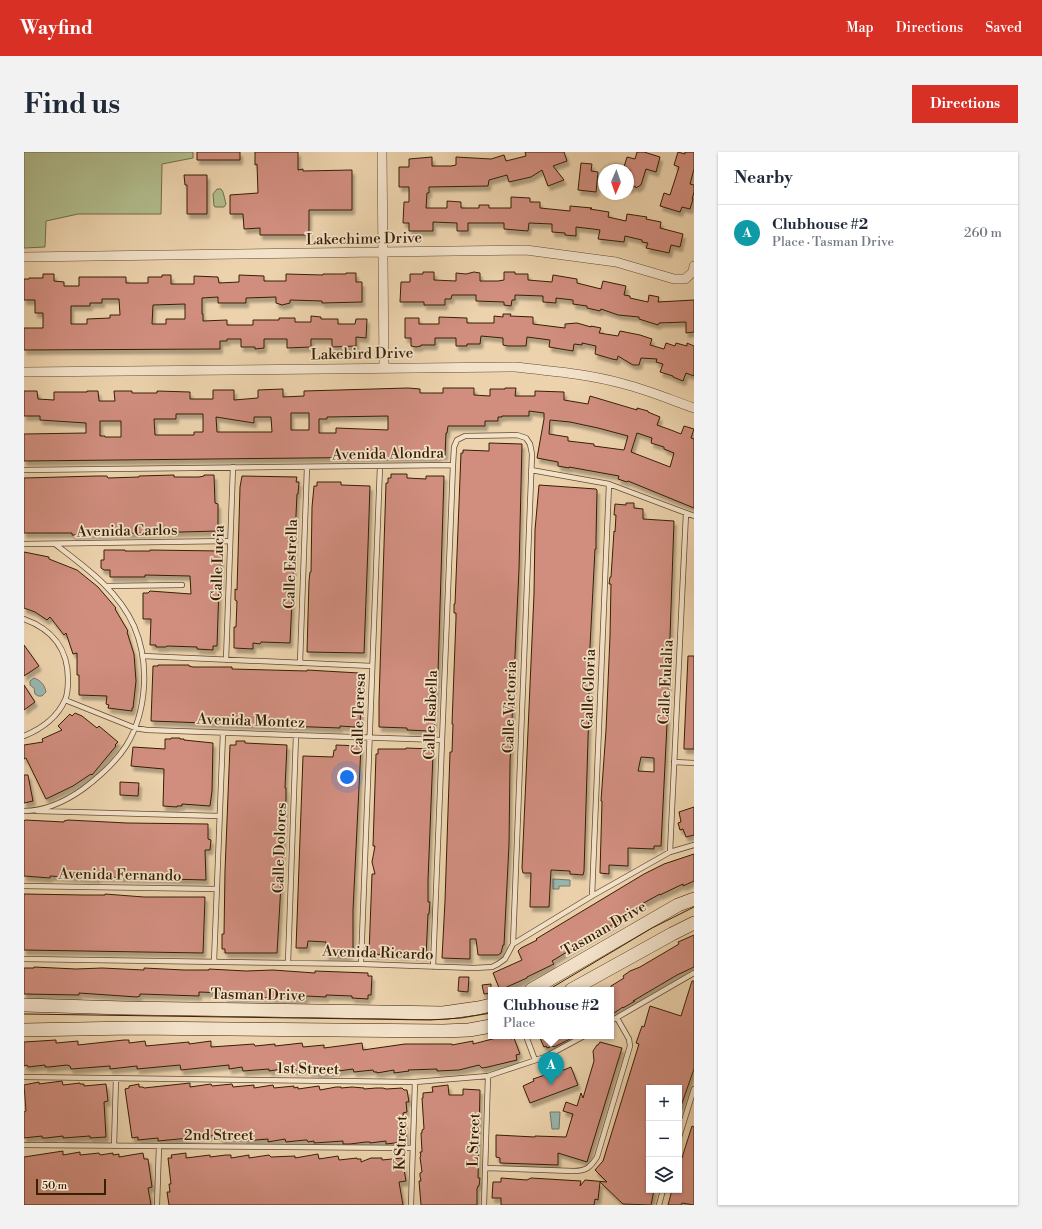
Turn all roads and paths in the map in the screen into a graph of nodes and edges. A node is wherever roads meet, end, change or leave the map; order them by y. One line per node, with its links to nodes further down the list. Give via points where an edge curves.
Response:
1 (382, 152): 2 (street)
2 (383, 253): 3 (street, Lakechime Drive); 4 (street, Lakechime Drive, via 526,250 616,262 674,279 685,279); 5 (street)
3 (24, 257)
4 (694, 266)
5 (384, 368): 6 (street, Lakebird Drive); 7 (street, Lakebird Drive, via 515,367 575,374 624,384)
6 (24, 372)
7 (694, 408)
8 (453, 465): 10 (lane, Avenida Alondra); 13 (lane, Avenida Alondra, via 454,447 457,440 465,436 517,435 526,438 530,444); 33 (lane, Calle Isabella)
9 (307, 466): 10 (lane, Avenida Alondra); 11 (lane, Avenida Alondra); 25 (lane, Calle Estrella)
10 (380, 466): 26 (lane, Calle Teresa)
11 (233, 467): 12 (lane, Avenida Alondra); 17 (lane, Calle Lucia)
12 (24, 470)
13 (531, 470): 14 (lane); 46 (lane, Calle Victoria)
14 (609, 484): 15 (lane); 43 (lane, Calle Gloria)
15 (686, 513): 16 (lane); 34 (lane, Calle Eulalia)
16 (694, 516)
17 (230, 541): 19 (lane, Avenida Carlos); 24 (lane, Calle Lucia)
18 (24, 544): 19 (lane, Avenida Carlos)
19 (55, 544): 21 (lane)
20 (182, 585): 21 (lane)
21 (107, 586): 23 (lane, via 125,609 136,632)
22 (24, 619): 27 (lane, via 37,623 52,635 62,650 68,667)
23 (143, 656): 24 (lane); 28 (lane, via 143,692)
24 (226, 660): 25 (lane)
25 (300, 663): 26 (lane)
26 (372, 666): 32 (lane, Calle Teresa)
27 (65, 700): 28 (lane, Avenida Montez); 31 (lane, via 53,718 40,729)
28 (135, 728): 29 (lane, Avenida Montez); 37 (lane, via 122,751 91,783 65,800)
29 (223, 732): 30 (lane, Avenida Montez); 38 (lane)
30 (296, 735): 32 (lane, Avenida Montez); 49 (lane, Calle Dolores)
31 (24, 736)
32 (370, 738): 33 (lane, Avenida Montez); 50 (lane, Calle Teresa)
33 (442, 740): 51 (lane, Calle Isabella)
34 (674, 762): 35 (lane); 40 (lane, Calle Eulalia)
35 (694, 763)
36 (24, 811): 37 (lane)
37 (30, 811): 38 (lane)
38 (219, 816): 42 (lane)
39 (694, 845): 40 (lane, Avenida Ricardo)
40 (670, 852): 43 (lane, Avenida Ricardo)
41 (24, 886): 42 (lane, Avenida Fernando)
42 (216, 889): 48 (lane)
43 (592, 896): 46 (lane, Avenida Ricardo)
44 (694, 899): 53 (street, Tasman Drive, via 678,905)
45 (694, 923): 54 (street)
46 (513, 944): 51 (lane, Avenida Ricardo, via 505,959 492,967)
47 (24, 959): 48 (lane, Avenida Ricardo)
48 (214, 962): 49 (lane, Avenida Ricardo)
49 (288, 963): 50 (lane, Avenida Ricardo)
50 (361, 964): 51 (lane, Avenida Ricardo)
51 (433, 966)
52 (694, 973): 57 (lane)
53 (536, 987)
54 (576, 987)
55 (24, 1005): 56 (street, Tasman Drive, via 443,1013)
56 (488, 1006)
57 (617, 1018): 58 (lane); 74 (lane, via 630,1046 597,1157 592,1165 583,1171)
58 (614, 1020)
59 (488, 1027): 60 (street, via 443,1031 131,1028)
60 (24, 1030)
61 (527, 1039): 63 (lane)
62 (578, 1039): 63 (lane, 1st Street)
63 (535, 1060): 64 (lane, 1st Street)
64 (488, 1076): 67 (lane, 1st Street); 74 (lane, L Street)
65 (24, 1077): 66 (lane, 1st Street)
66 (116, 1078): 67 (lane, 1st Street); 71 (lane)
67 (415, 1082): 73 (lane, K Street)
68 (694, 1089): 69 (lane)
69 (682, 1127)
70 (24, 1145): 71 (lane, 2nd Street)
71 (114, 1146): 72 (lane, 2nd Street)
72 (159, 1146): 73 (lane, 2nd Street); 76 (lane)
73 (413, 1148): 77 (lane, K Street)
74 (485, 1168): 78 (lane, L Street)
75 (662, 1193): 79 (lane)
76 (158, 1205)
77 (411, 1205)
78 (484, 1205)
79 (658, 1205)

